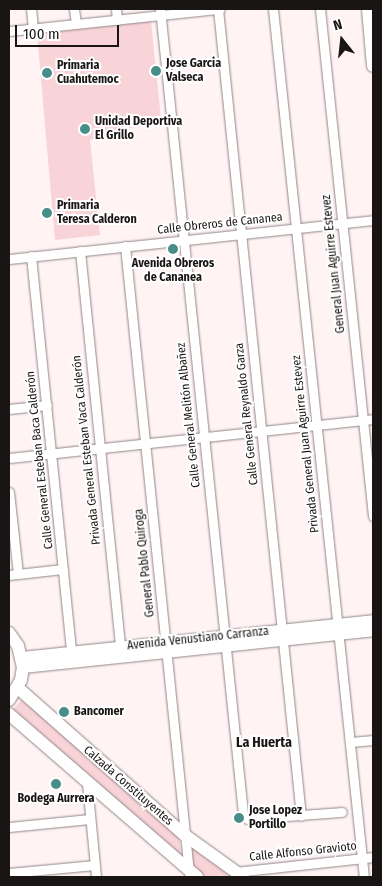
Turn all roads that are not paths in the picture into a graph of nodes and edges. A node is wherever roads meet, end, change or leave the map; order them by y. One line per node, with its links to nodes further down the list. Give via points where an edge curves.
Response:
1 (31, 9): 11 (street)
2 (74, 9): 10 (street)
3 (116, 9): 9 (street)
4 (218, 9): 8 (street); 17 (street, Calle General Reynaldo Garza)
5 (273, 9): 16 (street, Privada General Juan Aguirre Estevez)
6 (320, 9): 15 (street, General Juan Aguirre Estevez)
7 (368, 9): 13 (street)
8 (160, 12): 9 (street); 18 (street, Calle General Melitón Albañez)
9 (117, 20): 10 (street)
10 (76, 24): 11 (street)
11 (33, 28): 12 (street)
12 (9, 31)
13 (373, 66)
14 (373, 220): 15 (street, Calle Obreros de Cananea)
15 (342, 223): 16 (street, Calle Obreros de Cananea); 26 (street, General Juan Aguirre Estevez)
16 (296, 228): 17 (street, Calle Obreros de Cananea); 27 (street, Privada General Juan Aguirre Estevez)
17 (241, 234): 18 (street, Calle Obreros de Cananea); 28 (street, Calle General Reynaldo Garza)
18 (184, 240): 19 (street, Calle Obreros de Cananea); 29 (street, Calle General Melitón Albañez)
19 (126, 246): 20 (street, Calle Obreros de Cananea); 30 (street, General Pablo Quiroga)
20 (80, 251): 21 (street, Calle Obreros de Cananea); 31 (street, Privada General Esteban Vaca Calderón)
21 (31, 256): 22 (street, Calle Obreros de Cananea); 23 (street, Calle General Esteban Baca Calderón)
22 (9, 259)
23 (46, 405): 24 (street); 32 (street, Calle General Esteban Baca Calderón)
24 (9, 409)
25 (373, 419): 26 (street)
26 (363, 420): 27 (street); 35 (street, General Juan Aguirre Estevez)
27 (317, 425): 28 (street); 39 (street, Privada General Juan Aguirre Estevez)
28 (261, 431): 29 (street); 42 (street, Calle General Reynaldo Garza)
29 (204, 437): 30 (street); 43 (street, Calle General Melitón Albañez)
30 (146, 443): 31 (street); 45 (street, General Pablo Quiroga)
31 (100, 448): 32 (street); 44 (street, Privada General Esteban Vaca Calderón)
32 (51, 453): 33 (street); 36 (street, Calle General Esteban Baca Calderón)
33 (9, 458)
34 (9, 492): 37 (street)
35 (373, 516)
36 (63, 569): 37 (street); 46 (street, Calle General Esteban Baca Calderón)
37 (13, 574)
38 (373, 621): 39 (street, Avenida Venustiano Carranza)
39 (338, 629): 40 (street, Avenida Venustiano Carranza); 42 (street, Avenida Venustiano Carranza); 52 (street, Privada General Juan Aguirre Estevez)
40 (373, 630)
41 (9, 632): 47 (street)
42 (282, 635): 43 (street, Avenida Venustiano Carranza); 55 (street, Calle General Reynaldo Garza)
43 (225, 641): 45 (street, Avenida Venustiano Carranza); 55 (street, Calle General Melitón Albañez, via 244,818)
44 (120, 647): 45 (street, Avenida Venustiano Carranza); 46 (street, Avenida Venustiano Carranza)
45 (166, 647): 46 (street, Avenida Venustiano Carranza); 58 (street, General Pablo Quiroga)
46 (72, 657): 47 (street, Avenida Venustiano Carranza)
47 (22, 662): 48 (street)
48 (18, 688): 49 (street); 58 (street, Calzada Constituyentes)
49 (9, 700)
50 (9, 714): 53 (street, Calzada Constituyentes)
51 (373, 740): 52 (street)
52 (351, 742): 60 (street, Privada General Juan Aguirre Estevez)
53 (87, 783): 56 (street); 64 (street, Calzada Constituyentes)
54 (342, 812): 55 (street)
55 (301, 816)
56 (90, 819): 57 (street); 61 (street)
57 (9, 827)
58 (186, 836): 63 (street, Calzada Constituyentes); 64 (street, General Pablo Quiroga)
59 (373, 857): 60 (street, Calle Alfonso Gravioto)
60 (362, 858): 63 (street, Calle Alfonso Gravioto); 66 (street, Privada General Juan Aguirre Estevez)
61 (95, 865): 62 (street); 65 (street)
62 (9, 873)
63 (239, 874)
64 (192, 875)
65 (96, 877)
66 (364, 877)

